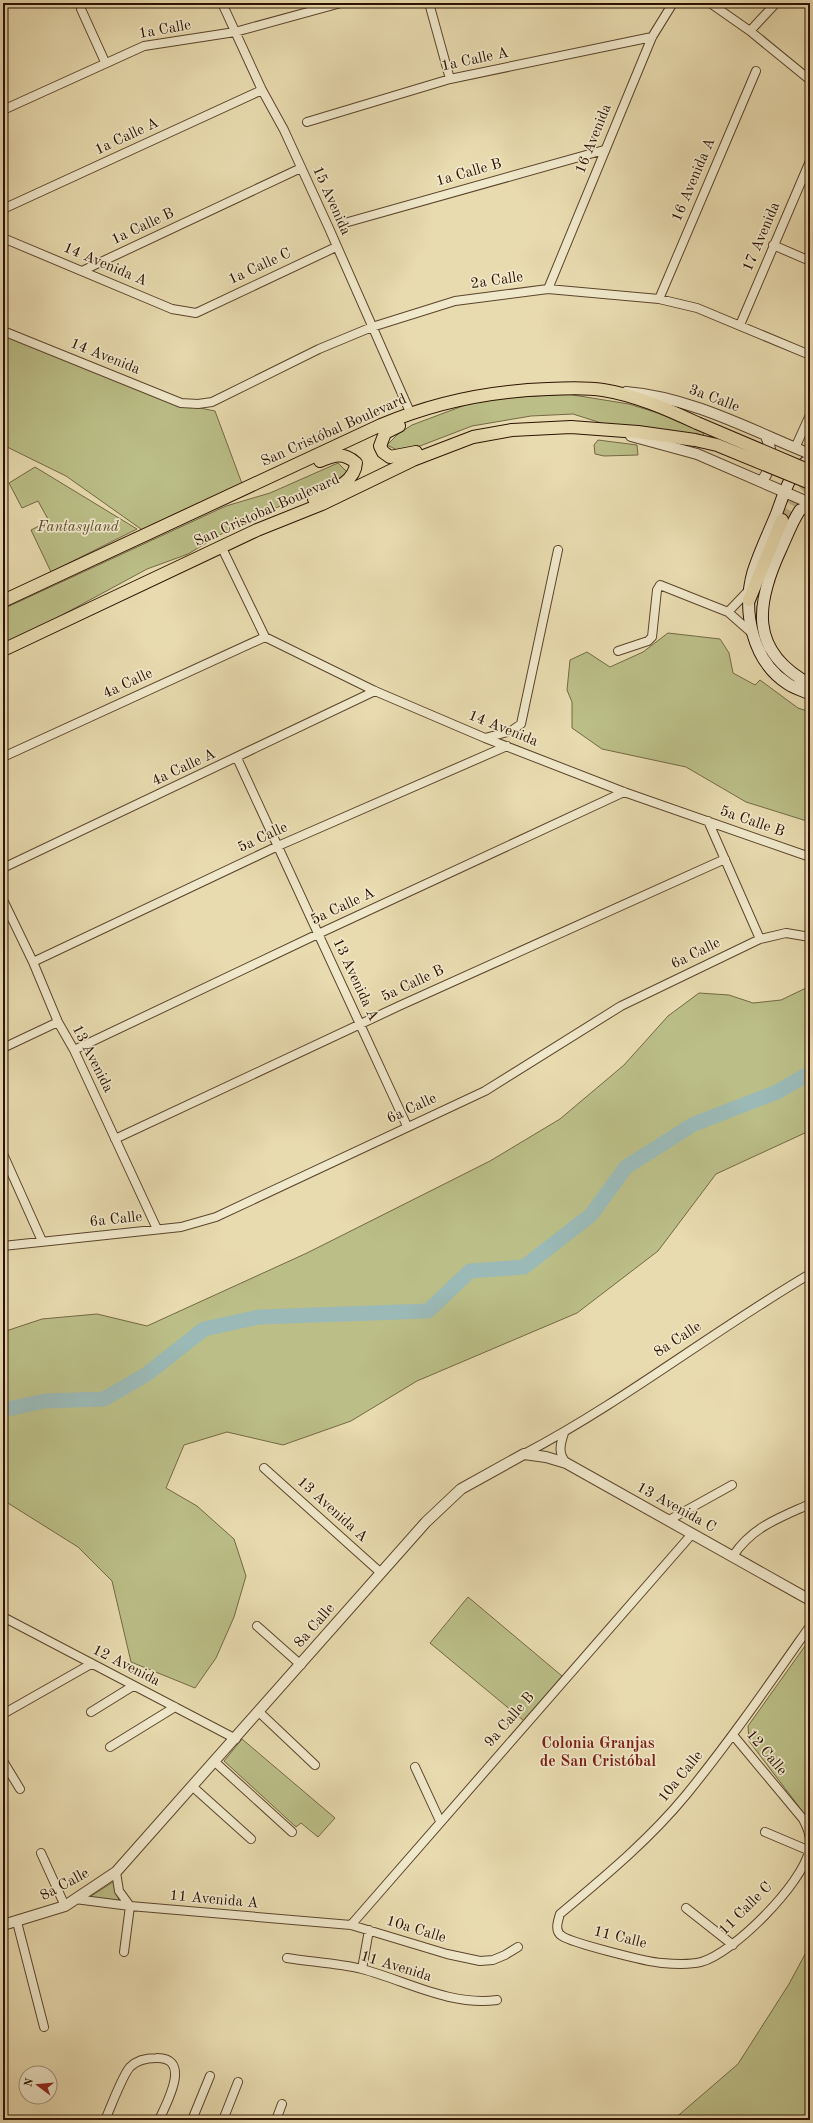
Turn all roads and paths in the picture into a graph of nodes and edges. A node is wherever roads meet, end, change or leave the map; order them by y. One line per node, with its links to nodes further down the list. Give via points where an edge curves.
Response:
1 (81, 3): 11 (street, via 81,9)
2 (222, 3): 9 (street, 15 Avenida)
3 (341, 3): 9 (street, 1a Calle)
4 (429, 3): 13 (street)
5 (674, 3): 10 (street, 16 Avenida)
6 (710, 3): 8 (street)
7 (776, 3): 8 (street)
8 (750, 31): 14 (street)
9 (234, 32): 11 (street, 1a Calle, via 155,43); 15 (street, 15 Avenida)
10 (652, 37): 13 (street, 1a Calle A); 18 (street, 16 Avenida)
11 (105, 62): 16 (street, 1a Calle)
12 (756, 71): 29 (street, 16 Avenida A)
13 (450, 79): 17 (street, 1a Calle A)
14 (810, 80)
15 (262, 90): 20 (street, 15 Avenida); 21 (street, 1a Calle A)
16 (3, 110)
17 (307, 122)
18 (604, 150): 22 (street, 1a Calle B); 28 (street, 16 Avenida)
19 (810, 161): 24 (street, 17 Avenida)
20 (301, 168): 25 (street, 15 Avenida); 27 (street, 1a Calle B)
21 (3, 209)
22 (341, 224)
23 (3, 238): 27 (street, 14 Avenida A)
24 (773, 245): 26 (street); 31 (street, 17 Avenida)
25 (336, 247): 30 (street, 1a Calle C); 32 (street, 15 Avenida)
26 (810, 261)
27 (84, 270): 30 (street, 14 Avenida A, via 172,309)
28 (548, 289): 29 (street, 2a Calle); 32 (street, 2a Calle, via 455,301)
29 (659, 299): 31 (street, 2a Calle, via 697,308)
30 (196, 313)
31 (740, 325): 34 (street, 2a Calle)
32 (372, 327): 37 (street, 2a Calle, via 319,349 212,402); 38 (street, 15 Avenida)
33 (3, 331): 37 (street, 14 Avenida, via 181,403)
34 (810, 355)
35 (603, 390): 36 (main road, San Cristóbal Boulevard, via 517,390); 41 (street, 3a Calle, via 645,393 673,400); 46 (main road, San Cristóbal Boulevard, bridge, via 645,401)
36 (466, 397): 38 (main road, San Cristóbal Boulevard); 42 (main road, via 385,433 380,446 390,457 397,457 454,439)
37 (198, 404)
38 (410, 412): 50 (main road, San Cristóbal Boulevard)
39 (810, 415): 43 (street)
40 (617, 432): 42 (main road, San Cristobal Boulevard, via 552,428 512,430); 47 (street, via 690,452); 48 (main road, bridge, via 638,432 717,445)
41 (766, 436): 43 (street, 3a Calle); 47 (street, via 772,455 768,473)
42 (473, 437): 54 (main road, San Cristobal Boulevard, via 413,460 322,504)
43 (795, 448): 44 (street, 3a Calle)
44 (810, 454)
45 (810, 460): 49 (main road, via 794,473)
46 (810, 471)
47 (762, 481): 49 (street)
48 (810, 483)
49 (786, 491): 51 (street); 57 (main road, via 754,571)
50 (223, 499): 54 (main road, via 272,482 331,456 341,454 356,463 351,478); 58 (main road, San Cristóbal Boulevard)
51 (810, 503)
52 (810, 506): 64 (main road, via 800,510 793,522 769,575 762,611 771,650 781,664)
53 (782, 520): 57 (main road)
54 (257, 530): 55 (main road, San Cristobal Boulevard)
55 (222, 548): 61 (street); 62 (main road, San Cristobal Boulevard)
56 (558, 550): 67 (street, via 522,724 511,731)
57 (750, 594): 59 (street); 60 (main road)
58 (3, 601)
59 (728, 612): 60 (street); 63 (street, via 660,585 657,590 652,637 648,641)
60 (753, 634): 66 (main road, via 762,659 770,668 788,684)
61 (265, 637): 65 (street, 14 Avenida); 69 (street, 4a Calle)
62 (3, 650)
63 (618, 651)
64 (810, 684)
65 (375, 691): 67 (street, 14 Avenida); 70 (street, 4a Calle A)
66 (810, 694)
67 (485, 738): 68 (street, 14 Avenida)
68 (507, 746): 71 (street, 14 Avenida); 73 (street, 5a Calle)
69 (3, 757)
70 (237, 758): 73 (street, 13 Avenida A); 76 (street, 4a Calle A)
71 (624, 792): 72 (street, 14 Avenida); 79 (street, 5a Calle A)
72 (708, 821): 74 (street, 5a Calle B); 75 (street)
73 (278, 846): 79 (street, 13 Avenida A); 82 (street, 5a Calle)
74 (810, 857)
75 (725, 859): 81 (street); 84 (street, 5a Calle B)
76 (3, 868)
77 (3, 900): 78 (street, 13 Avenida)
78 (5, 912): 82 (street, 13 Avenida)
79 (318, 934): 84 (street, 13 Avenida A); 86 (street, 5a Calle A)
80 (810, 937): 81 (street, 6a Calle, via 786,933)
81 (760, 939): 87 (street, 6a Calle, via 621,1006 485,1091)
82 (33, 962): 83 (street, 13 Avenida)
83 (58, 1022): 85 (street); 86 (street, 13 Avenida)
84 (360, 1024): 87 (street, 13 Avenida A); 88 (street, 5a Calle B)
85 (3, 1048)
86 (74, 1050): 88 (street, 13 Avenida)
87 (407, 1126): 90 (street, 6a Calle, via 216,1217 181,1227)
88 (115, 1139): 90 (street, 13 Avenida)
89 (3, 1154): 91 (street)
90 (157, 1229): 91 (street, 6a Calle)
91 (42, 1241): 92 (street, 6a Calle)
92 (3, 1246)
93 (810, 1274): 94 (street, 8a Calle)
94 (564, 1433): 95 (street, 8a Calle); 96 (street, via 560,1445 561,1457)
95 (524, 1454): 96 (street, 13 Avenida C); 103 (street, 8a Calle, via 461,1489 426,1522)
96 (566, 1463): 100 (street, 13 Avenida C)
97 (264, 1468): 103 (street, 13 Avenida A)
98 (732, 1485): 100 (street)
99 (810, 1504): 102 (street, via 765,1525 743,1541)
100 (668, 1520): 101 (street, 13 Avenida C)
101 (692, 1534): 102 (street, 13 Avenida C); 124 (street, 9a Calle B)
102 (733, 1556): 104 (street, 13 Avenida C)
103 (381, 1573): 109 (street, 8a Calle)
104 (810, 1600)
105 (3, 1617): 108 (street, 12 Avenida)
106 (257, 1626): 109 (street)
107 (810, 1626): 115 (street, 10a Calle)
108 (91, 1664): 110 (street, 12 Avenida); 114 (street)
109 (301, 1665): 113 (street, 8a Calle)
110 (133, 1686): 111 (street, 12 Avenida); 112 (street)
111 (175, 1707): 116 (street, 12 Avenida); 117 (street)
112 (91, 1712)
113 (259, 1712): 116 (street, 8a Calle); 120 (street)
114 (3, 1714)
115 (733, 1735): 128 (street, 12 Calle, via 803,1819 808,1828); 138 (street, 10a Calle, via 685,1796 627,1858 560,1914)
116 (236, 1739): 119 (street, 8a Calle)
117 (110, 1747)
118 (3, 1761): 123 (street)
119 (215, 1762): 122 (street, 8a Calle); 125 (street)
120 (315, 1765)
121 (415, 1767): 124 (street)
122 (193, 1787): 127 (street); 130 (street, 8a Calle)
123 (20, 1789)
124 (440, 1821): 136 (street, 9a Calle B)
125 (292, 1832)
126 (765, 1832): 128 (street)
127 (252, 1839)
128 (810, 1850): 140 (street, 11 Calle C, via 801,1872 760,1920)
129 (41, 1853): 132 (street)
130 (116, 1872): 131 (street, 8a Calle); 133 (street, via 119,1891)
131 (75, 1899): 132 (street, 8a Calle); 133 (street, 11 Avenida A)
132 (65, 1906): 137 (street, 8a Calle)
133 (130, 1906): 136 (street, 11 Avenida A); 142 (street)
134 (686, 1908): 140 (street)
135 (3, 1925): 137 (street, 8a Calle)
136 (351, 1925): 139 (street, 10a Calle)
137 (19, 1926): 147 (street)
138 (556, 1928): 144 (street, 11 Calle, via 561,1936 576,1942 660,1963)
139 (369, 1930): 141 (street, 10a Calle, via 480,1962 493,1960); 145 (street)
140 (733, 1945): 144 (street, 11 Calle C, via 701,1962)
141 (518, 1947)
142 (124, 1952)
143 (287, 1958): 145 (street, 11 Avenida)
144 (683, 1963)
145 (362, 1969): 146 (street, 11 Avenida, via 450,1998 478,2003)
146 (497, 2000)
147 (44, 2027)
148 (210, 2076): 153 (street)
149 (238, 2082): 154 (street)
150 (282, 2104): 155 (street)
151 (105, 2120): 152 (street, via 129,2068 140,2060 156,2058 169,2060 175,2072 175,2083)
152 (159, 2120)
153 (192, 2120)
154 (223, 2120)
155 (276, 2120)

